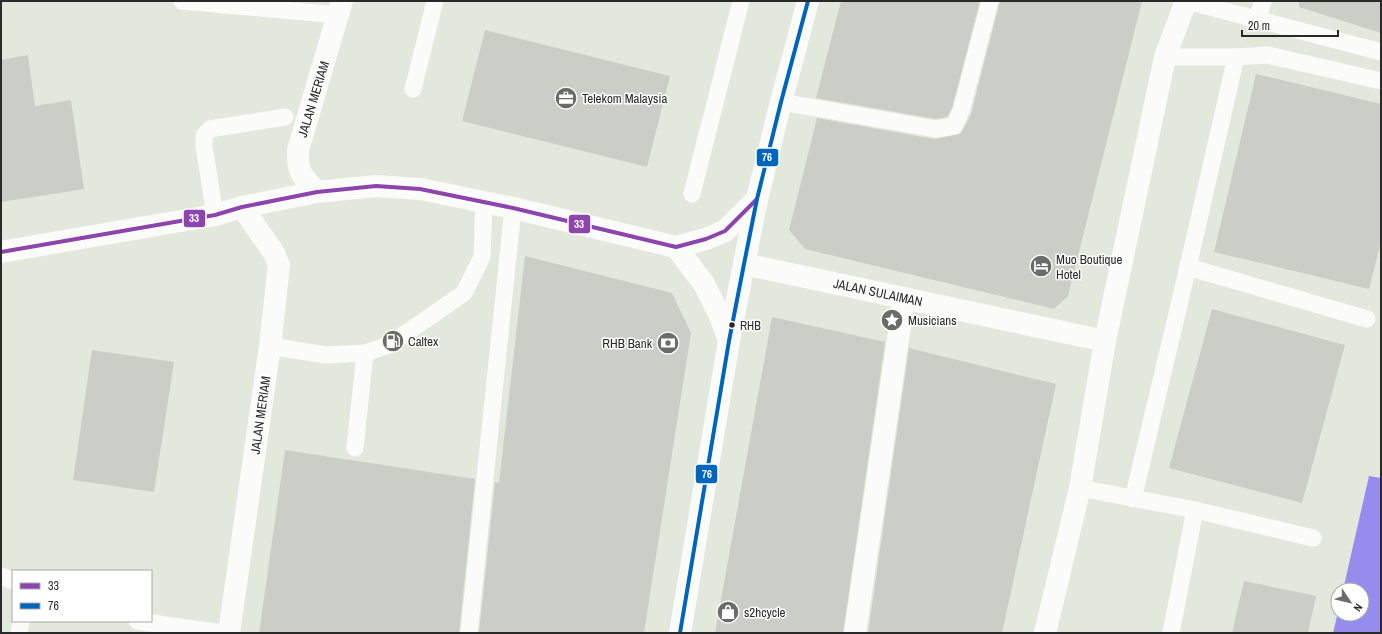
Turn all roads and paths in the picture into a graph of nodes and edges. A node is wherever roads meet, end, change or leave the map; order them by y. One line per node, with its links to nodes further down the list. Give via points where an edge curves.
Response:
1 (182, 1): 8 (lane)
2 (435, 1): 14 (lane)
3 (741, 1): 18 (lane)
4 (808, 1): 15 (street)
5 (990, 1): 15 (lane, via 961,111 954,126 936,129)
6 (1186, 1): 9 (lane); 12 (street)
7 (1263, 1): 9 (lane)
8 (341, 8): 17 (street, JALAN MERIAM, via 298,150 297,163 302,175)
9 (1257, 20): 10 (lane)
10 (1381, 52)
11 (1236, 57): 12 (lane); 13 (lane, via 1268,55); 27 (lane)
12 (1165, 58): 31 (street)
13 (1381, 81)
14 (413, 89)
15 (781, 102): 19 (street)
16 (285, 117): 23 (lane, via 210,129 204,136)
17 (317, 192): 20 (street, via 376,186 420,189); 21 (street)
18 (692, 194)
19 (757, 199): 24 (street, via 725,231); 26 (street)
20 (484, 202): 22 (street); 33 (lane, via 482,257 464,293 389,345)
21 (242, 207): 23 (street); 32 (street, JALAN MERIAM, via 274,253 279,265)
22 (513, 208): 24 (street); 46 (lane)
23 (215, 215): 25 (street)
24 (676, 247): 30 (street, via 704,284)
25 (1, 252)
26 (744, 264): 28 (street, JALAN SULAIMAN); 30 (street)
27 (1188, 266): 29 (lane); 36 (lane)
28 (904, 298): 31 (street, JALAN SULAIMAN); 48 (street)
29 (1367, 318)
30 (729, 341): 47 (street)
31 (1105, 341): 35 (street)
32 (270, 346): 33 (lane, via 326,355); 45 (street, JALAN MERIAM)
33 (365, 353): 34 (lane)
34 (355, 448)
35 (1080, 488): 36 (lane); 49 (street)
36 (1133, 499): 37 (lane)
37 (1195, 510): 38 (lane); 50 (lane)
38 (1313, 538)
39 (1, 576): 40 (lane)
40 (12, 581)
41 (21, 622): 43 (lane)
42 (145, 622): 44 (lane)
43 (19, 633)
44 (222, 633)
45 (229, 633)
46 (468, 633)
47 (680, 633)
48 (855, 633)
49 (1045, 633)
50 (1171, 633)

